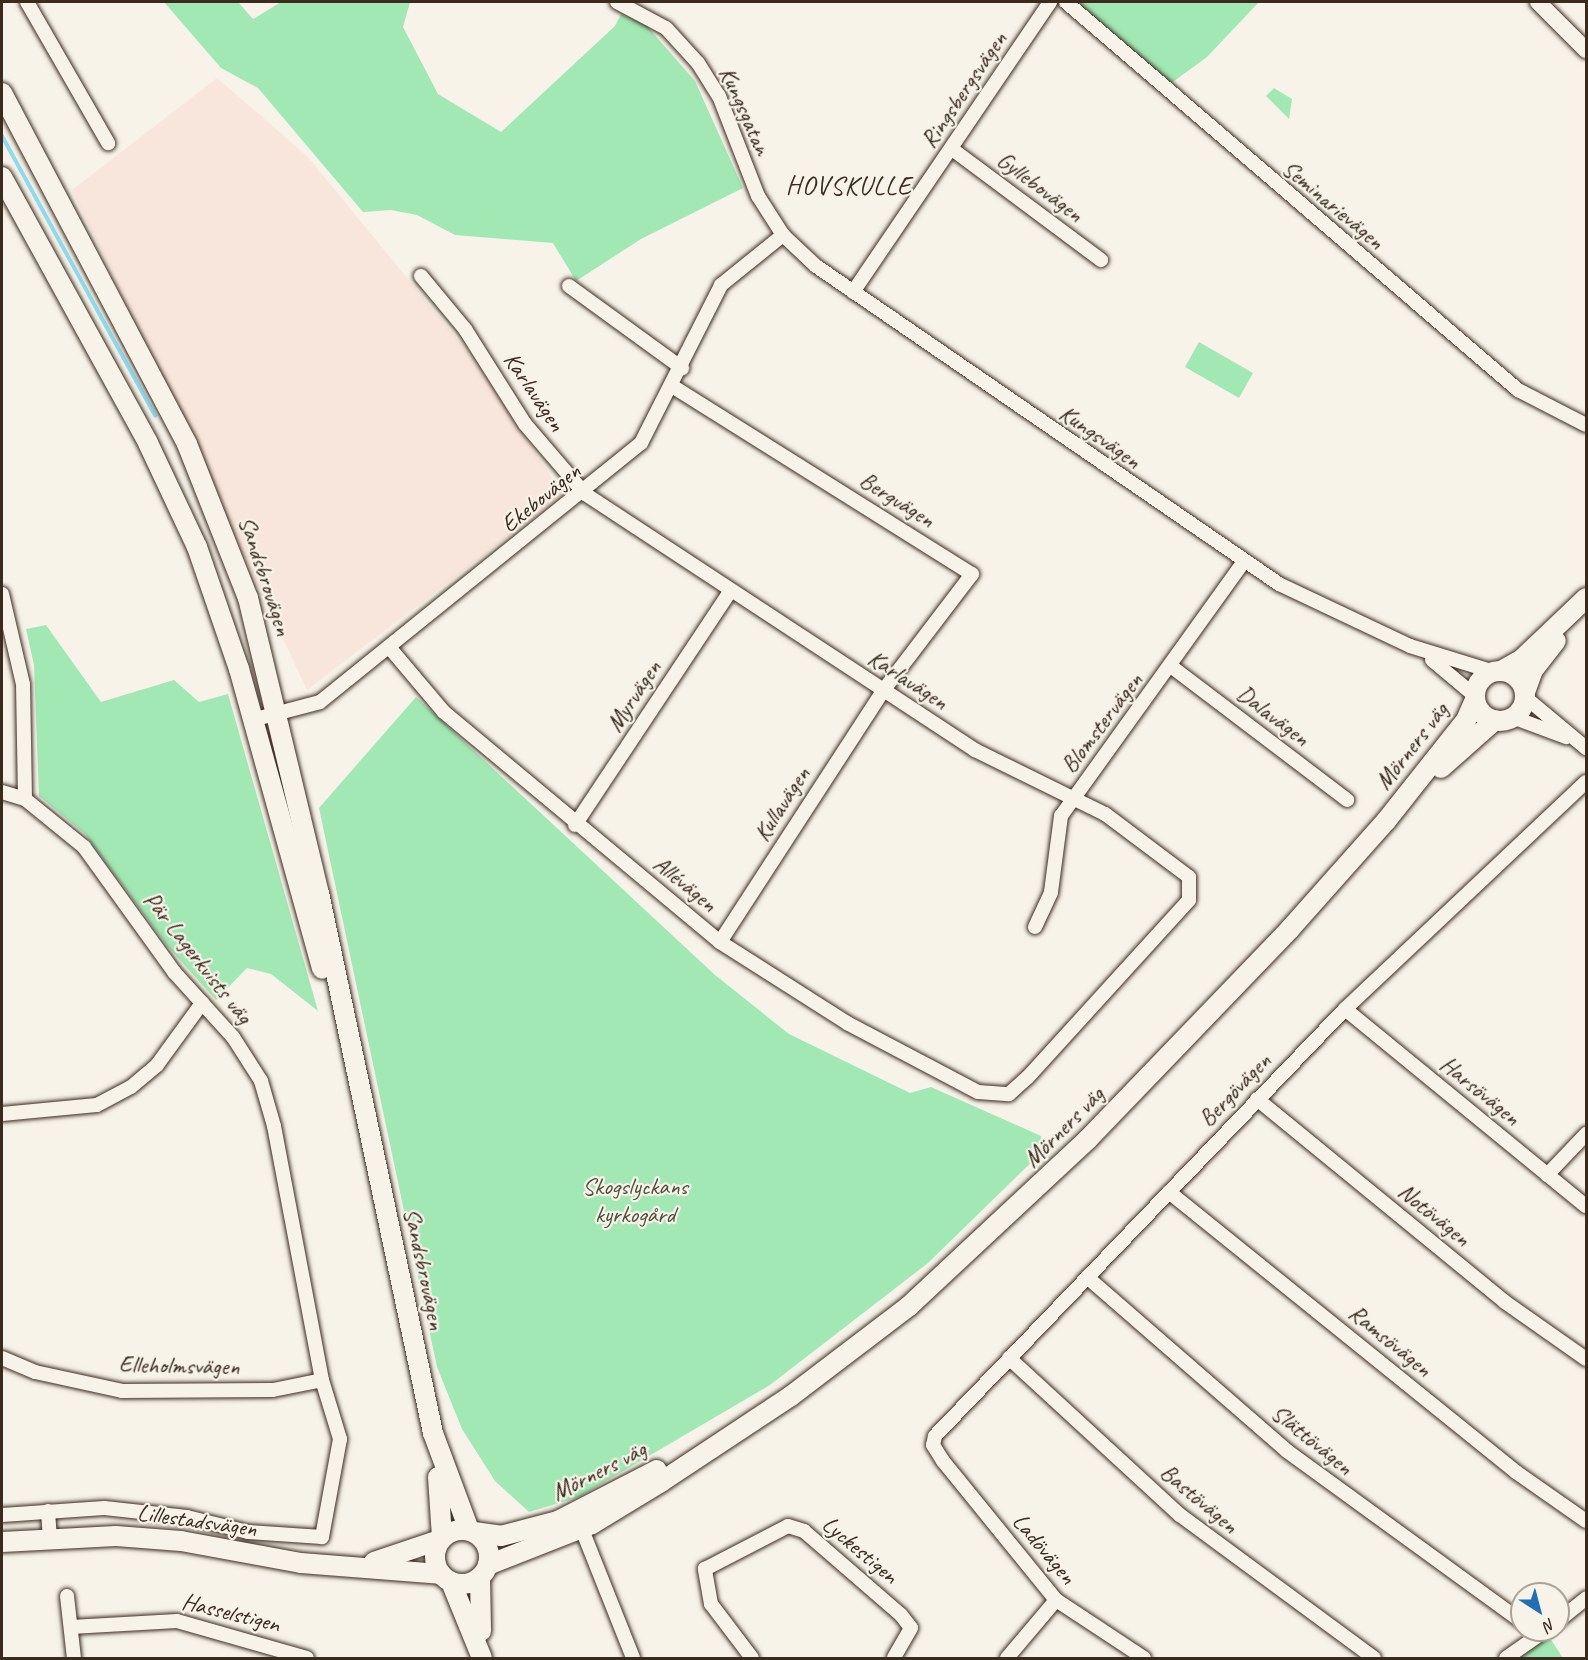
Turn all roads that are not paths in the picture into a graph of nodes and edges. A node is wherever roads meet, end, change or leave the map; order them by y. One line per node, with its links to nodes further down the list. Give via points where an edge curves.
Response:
1 (28, 2): 8 (street)
2 (617, 2): 11 (street, Kungsgatan, via 666,28 698,63 719,96 758,196)
3 (1050, 2): 9 (street, Ringsbergsvägen)
4 (1066, 2): 18 (street, Seminarievägen, via 1518,390)
5 (1538, 2): 6 (street)
6 (1587, 50)
7 (2, 93): 32 (main road, Sandsbrovägen, via 206,486 248,598)
8 (108, 143)
9 (952, 149): 12 (street, Gyllebovägen); 15 (street, Ringsbergsvägen)
10 (2, 177): 34 (main road, Sandsbrovägen, via 176,498)
11 (783, 235): 15 (street, Kungsvägen); 16 (street, Ekebovägen, via 721,285)
12 (1101, 260)
13 (421, 276): 19 (street, Karlavägen, via 465,329 525,424)
14 (569, 286): 16 (street)
15 (852, 292): 20 (street, Kungsvägen)
16 (682, 368): 17 (street, Ekebovägen)
17 (672, 386): 19 (street, Ekebovägen, via 640,443); 29 (street, Bergvägen, via 972,574)
18 (1586, 427)
19 (585, 494): 21 (street, Karlavägen); 26 (street, Ekebovägen)
20 (1244, 561): 25 (street, Kungsvägen, via 1317,604); 27 (street, Blomstervägen)
21 (730, 591): 29 (street, Karlavägen); 42 (street, Myrvägen)
22 (2, 594): 39 (street, via 24,684)
23 (1587, 598): 28 (main road, via 1521,660)
24 (1587, 604): 30 (main road, via 1533,670)
25 (1410, 646): 28 (street, Kungsvägen); 31 (street, Kungsvägen)
26 (389, 647): 32 (street, Ekebovägen, via 320,702); 42 (street, Allévägen, via 444,712)
27 (1172, 667): 38 (street, Blomstervägen); 40 (street, Dalavägen)
28 (1497, 671): 30 (main road, via 1517,677); 31 (main road, via 1480,681)
29 (883, 691): 38 (street, Karlavägen, via 975,750); 44 (street, Kullavägen)
30 (1525, 695): 33 (main road); 35 (street)
31 (1475, 698): 33 (main road); 41 (main road, Mörners väg, via 1467,720)
32 (277, 714): 34 (street, Ekebovägen); 50 (main road, Sandsbrovägen)
33 (1503, 719): 35 (street); 41 (main road, Mörners väg)
34 (252, 720): 50 (main road, Sandsbrovägen)
35 (1582, 745)
36 (1587, 782): 46 (street, Bergövägen)
37 (2, 792): 39 (street)
38 (1075, 795): 43 (street, Blomstervägen, via 1054,834 1051,892); 47 (street, Karlavägen, via 1189,877 1189,900 1028,1077 1009,1094)
39 (25, 799): 45 (street, Pär Lagerkvists väg, via 84,847)
40 (1347, 800)
41 (1386, 821): 65 (main road, Mörners väg, via 1138,1089 1005,1220 909,1306 740,1428)
42 (576, 825): 44 (street, Allévägen)
43 (1035, 927)
44 (720, 942): 47 (street, Allévägen, via 847,1023 978,1092)
45 (202, 1003): 49 (street, via 157,1065 131,1087 98,1105); 59 (street, Pär Lagerkvists väg, via 233,1037 261,1082 274,1126)
46 (1345, 1009): 48 (street, Bergövägen); 52 (street, Harsövägen)
47 (996, 1096)
48 (1257, 1100): 53 (street, Bergövägen); 58 (street, Notövägen, via 1505,1302)
49 (2, 1114)
50 (364, 1116): 60 (main road, Sandsbrovägen)
51 (1587, 1134): 52 (street)
52 (1547, 1175): 54 (street, Harsövägen)
53 (1169, 1192): 55 (street, Bergövägen); 64 (street, Ramsövägen, via 1516,1472)
54 (1587, 1206)
55 (1087, 1277): 57 (street, Bergövägen); 78 (street, Slättövägen, via 1287,1451)
56 (2, 1358): 59 (street, Elleholmsvägen, via 35,1372 122,1391 273,1390)
57 (1009, 1358): 61 (street, Bergövägen, via 941,1428); 89 (street, Bastövägen, via 1180,1515)
58 (1587, 1359)
59 (322, 1380): 68 (street, Pär Lagerkvists väg, via 340,1439)
60 (433, 1432): 66 (main road, Sandsbrovägen); 69 (main road, Sandsbrovägen)
61 (933, 1444): 76 (street, Ladövägen)
62 (48, 1510): 63 (street, Lillestadsvägen); 67 (street); 68 (street, Lillestadsvägen, via 104,1508 187,1517 248,1532)
63 (2, 1515)
64 (1587, 1521)
65 (579, 1522): 66 (main road, Mörners väg, via 509,1534); 72 (main road, Mörners väg); 84 (street)
66 (472, 1531): 69 (main road); 72 (main road, via 487,1548)
67 (51, 1537): 70 (main road, Lillestadsvägen); 71 (main road, Lillestadsvägen, via 181,1541)
68 (322, 1537)
69 (441, 1539): 71 (main road, Lillestadsvägen, via 398,1557); 73 (main road, via 434,1560)
70 (2, 1542)
71 (336, 1567): 73 (main road, Lillestadsvägen)
72 (484, 1571): 73 (main road); 83 (main road)
73 (446, 1578): 83 (main road)
74 (67, 1596): 79 (street)
75 (1587, 1598): 77 (street)
76 (1056, 1600): 87 (street); 88 (street, Ladövägen)
77 (1570, 1611)
78 (1510, 1613)
79 (71, 1627): 81 (street); 82 (street, Hasselstigen, via 177,1621)
80 (1526, 1642): 90 (street)
81 (74, 1659)
82 (307, 1659)
83 (484, 1659)
84 (633, 1659)
85 (752, 1659): 86 (street, Lyckestigen, via 711,1604 705,1569 788,1526 804,1531 902,1615 911,1628)
86 (894, 1659)
87 (1007, 1659)
88 (1144, 1659)
89 (1374, 1659)
90 (1506, 1659)

